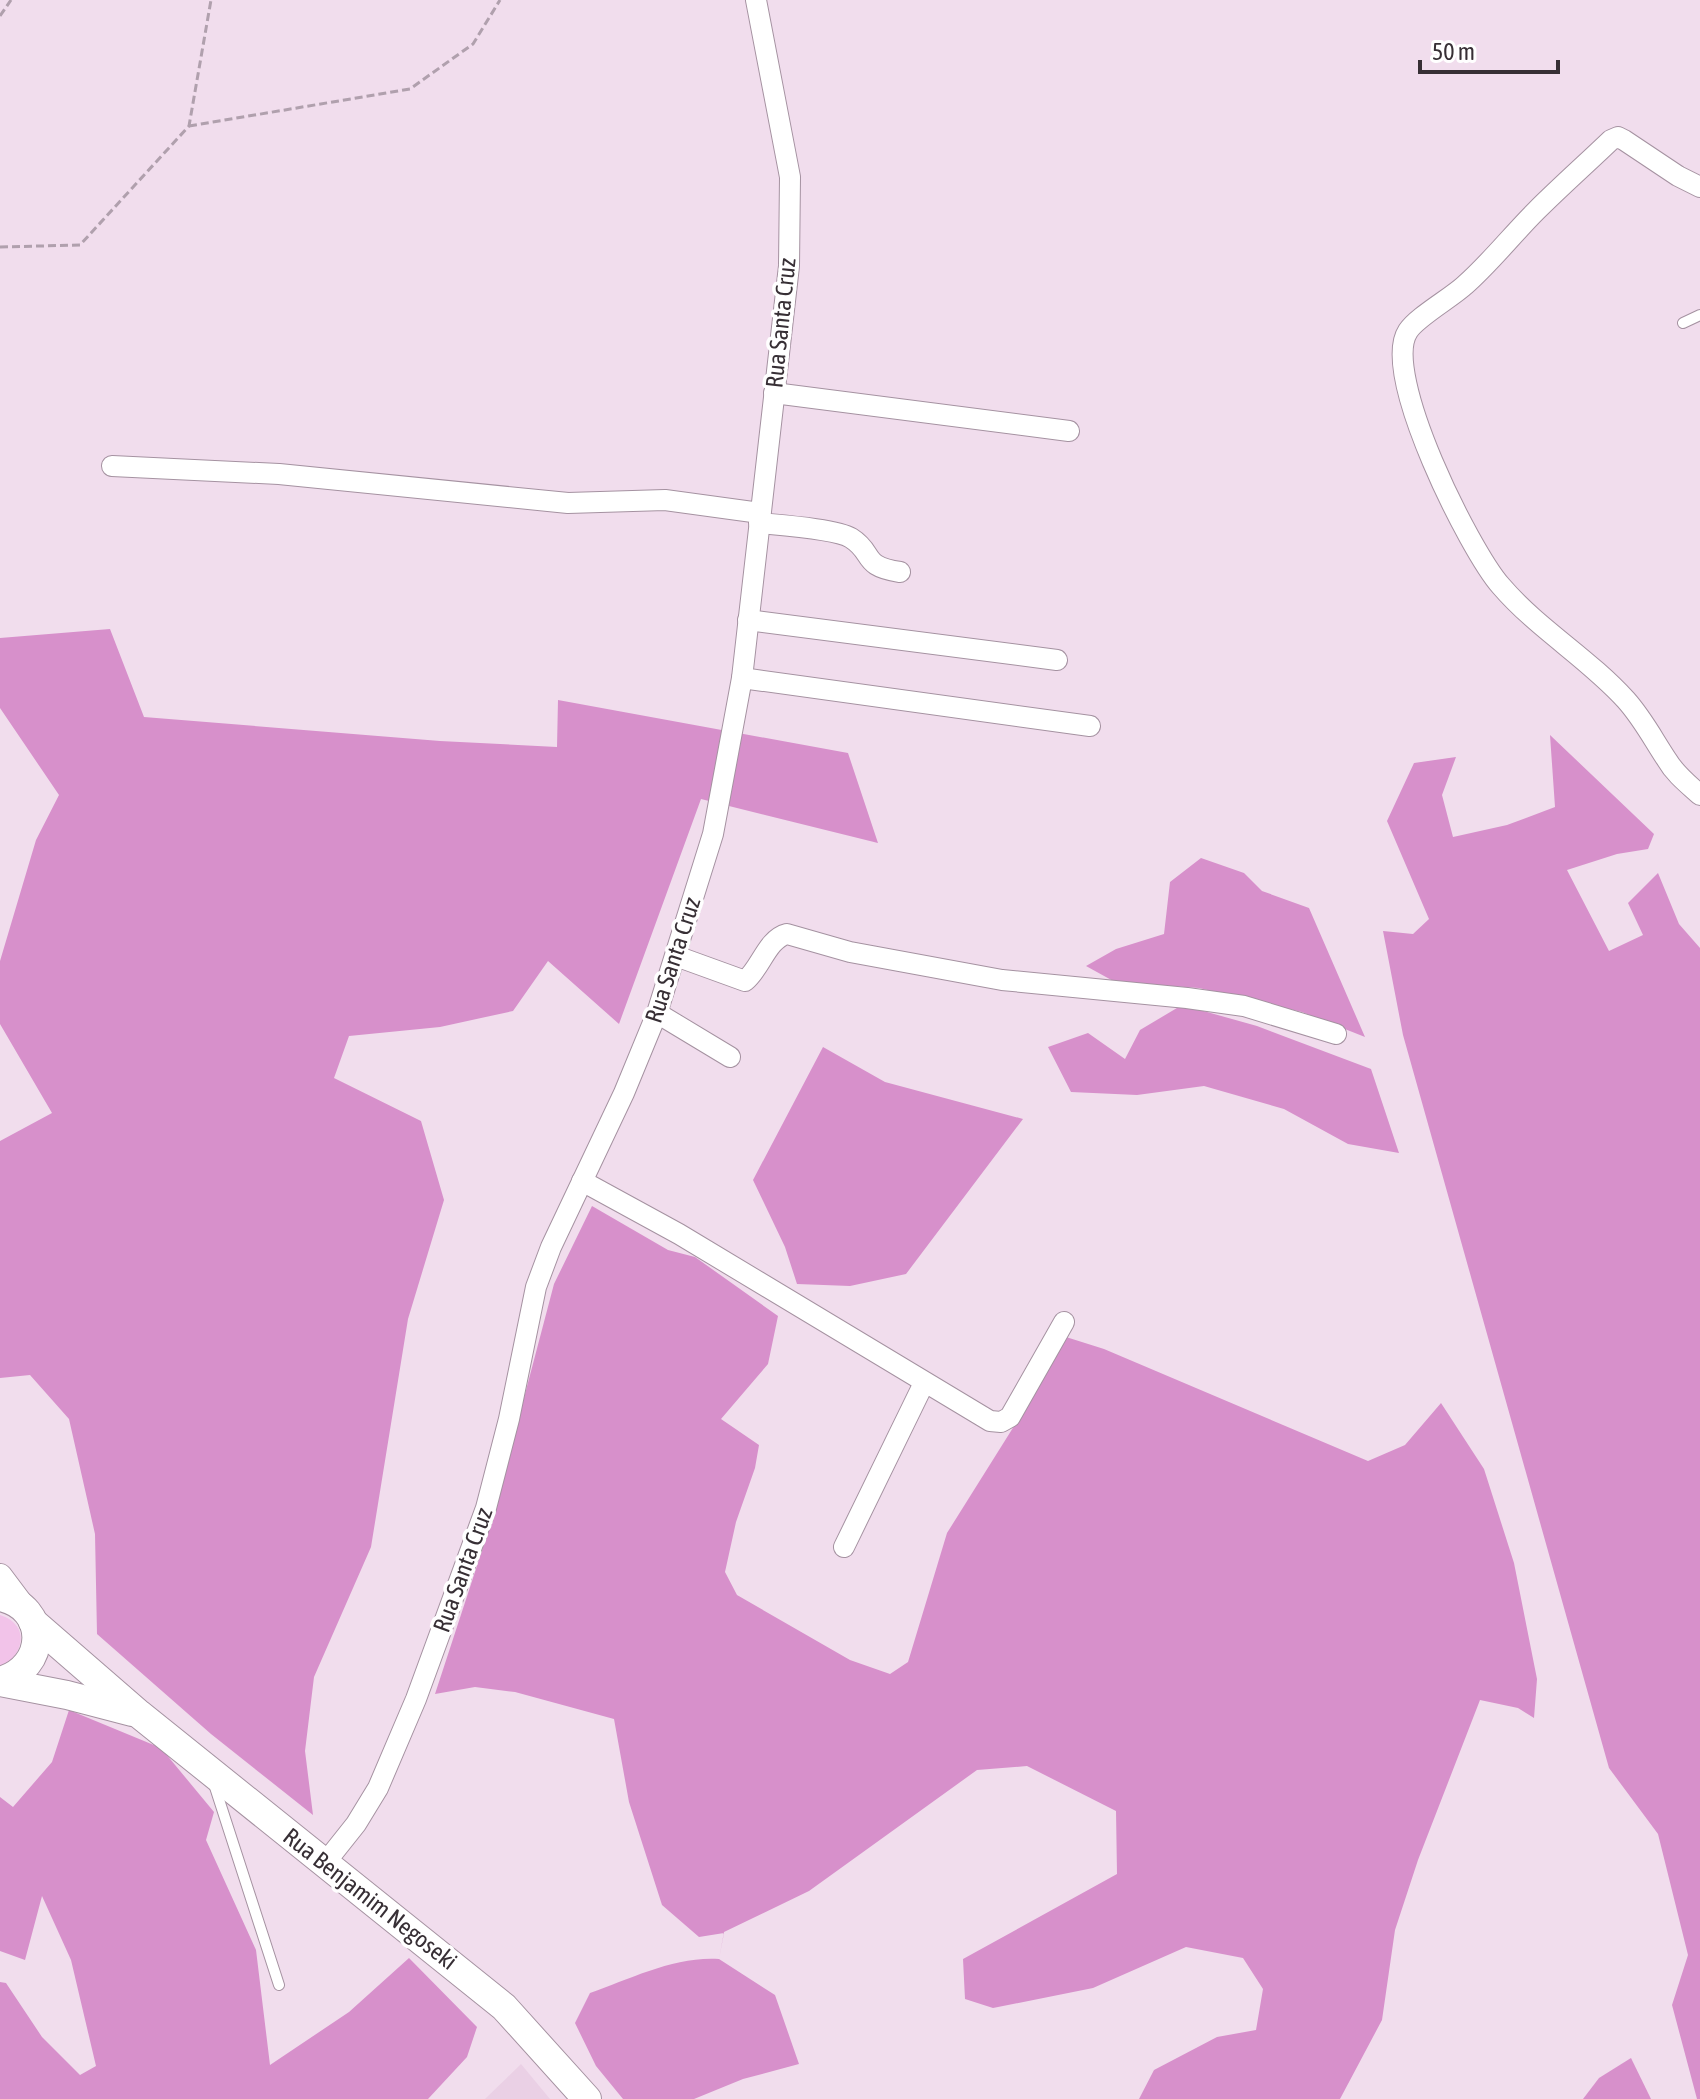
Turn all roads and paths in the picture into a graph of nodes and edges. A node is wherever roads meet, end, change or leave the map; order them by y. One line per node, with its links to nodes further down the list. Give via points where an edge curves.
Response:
1 (11, 0): 5 (path)
2 (211, 0): 6 (path)
3 (500, 0): 6 (path, via 473,44 410,89)
4 (756, 0): 11 (street, Rua Santa Cruz, via 790,177 789,266)
5 (0, 16)
6 (189, 126): 8 (path, via 80,245)
7 (1700, 187): 20 (street, via 1624,140 1611,140 1466,285 1409,330 1404,342 1407,386 1421,429 1480,557 1508,593 1622,696 1667,761)
8 (0, 247)
9 (1700, 315): 10 (lane)
10 (1683, 323)
11 (774, 393): 12 (street); 14 (street, Rua Santa Cruz)
12 (1069, 431)
13 (112, 466): 14 (street, via 279,474 568,503 679,501)
14 (759, 518): 15 (street, via 845,535 876,566); 16 (street, Rua Santa Cruz)
15 (900, 572)
16 (748, 620): 17 (street); 18 (street, Rua Santa Cruz)
17 (1057, 660)
18 (742, 678): 19 (street); 21 (street, Rua Santa Cruz, via 713,834)
19 (1090, 726)
20 (1700, 795)
21 (676, 956): 22 (street, Rua Santa Cruz); 23 (street, via 745,981 775,940 787,934 850,952 1002,980 1244,1006)
22 (657, 1013): 24 (street); 25 (street, Rua Santa Cruz)
23 (1336, 1034)
24 (730, 1057)
25 (582, 1181): 27 (street); 35 (street, Rua Santa Cruz, via 536,1287 486,1508 416,1699 378,1788)
26 (1064, 1322): 27 (street, via 1010,1417 1001,1422 980,1417)
27 (924, 1383): 28 (street)
28 (844, 1547)
29 (0, 1576): 31 (street)
30 (0, 1597): 31 (main road, Rua Benjamim Negoseki, via 16,1602)
31 (29, 1616): 32 (main road, via 37,1634 31,1660 23,1671); 33 (main road, Rua Benjamim Negoseki)
32 (0, 1682): 33 (main road, Rua Benjamim Negoseki)
33 (139, 1714): 34 (main road, Rua Benjamim Negoseki)
34 (210, 1771): 35 (main road, Rua Benjamim Negoseki); 36 (lane)
35 (325, 1863): 37 (main road, Rua Benjamim Negoseki, via 504,2007)
36 (279, 1985)
37 (587, 2099)

